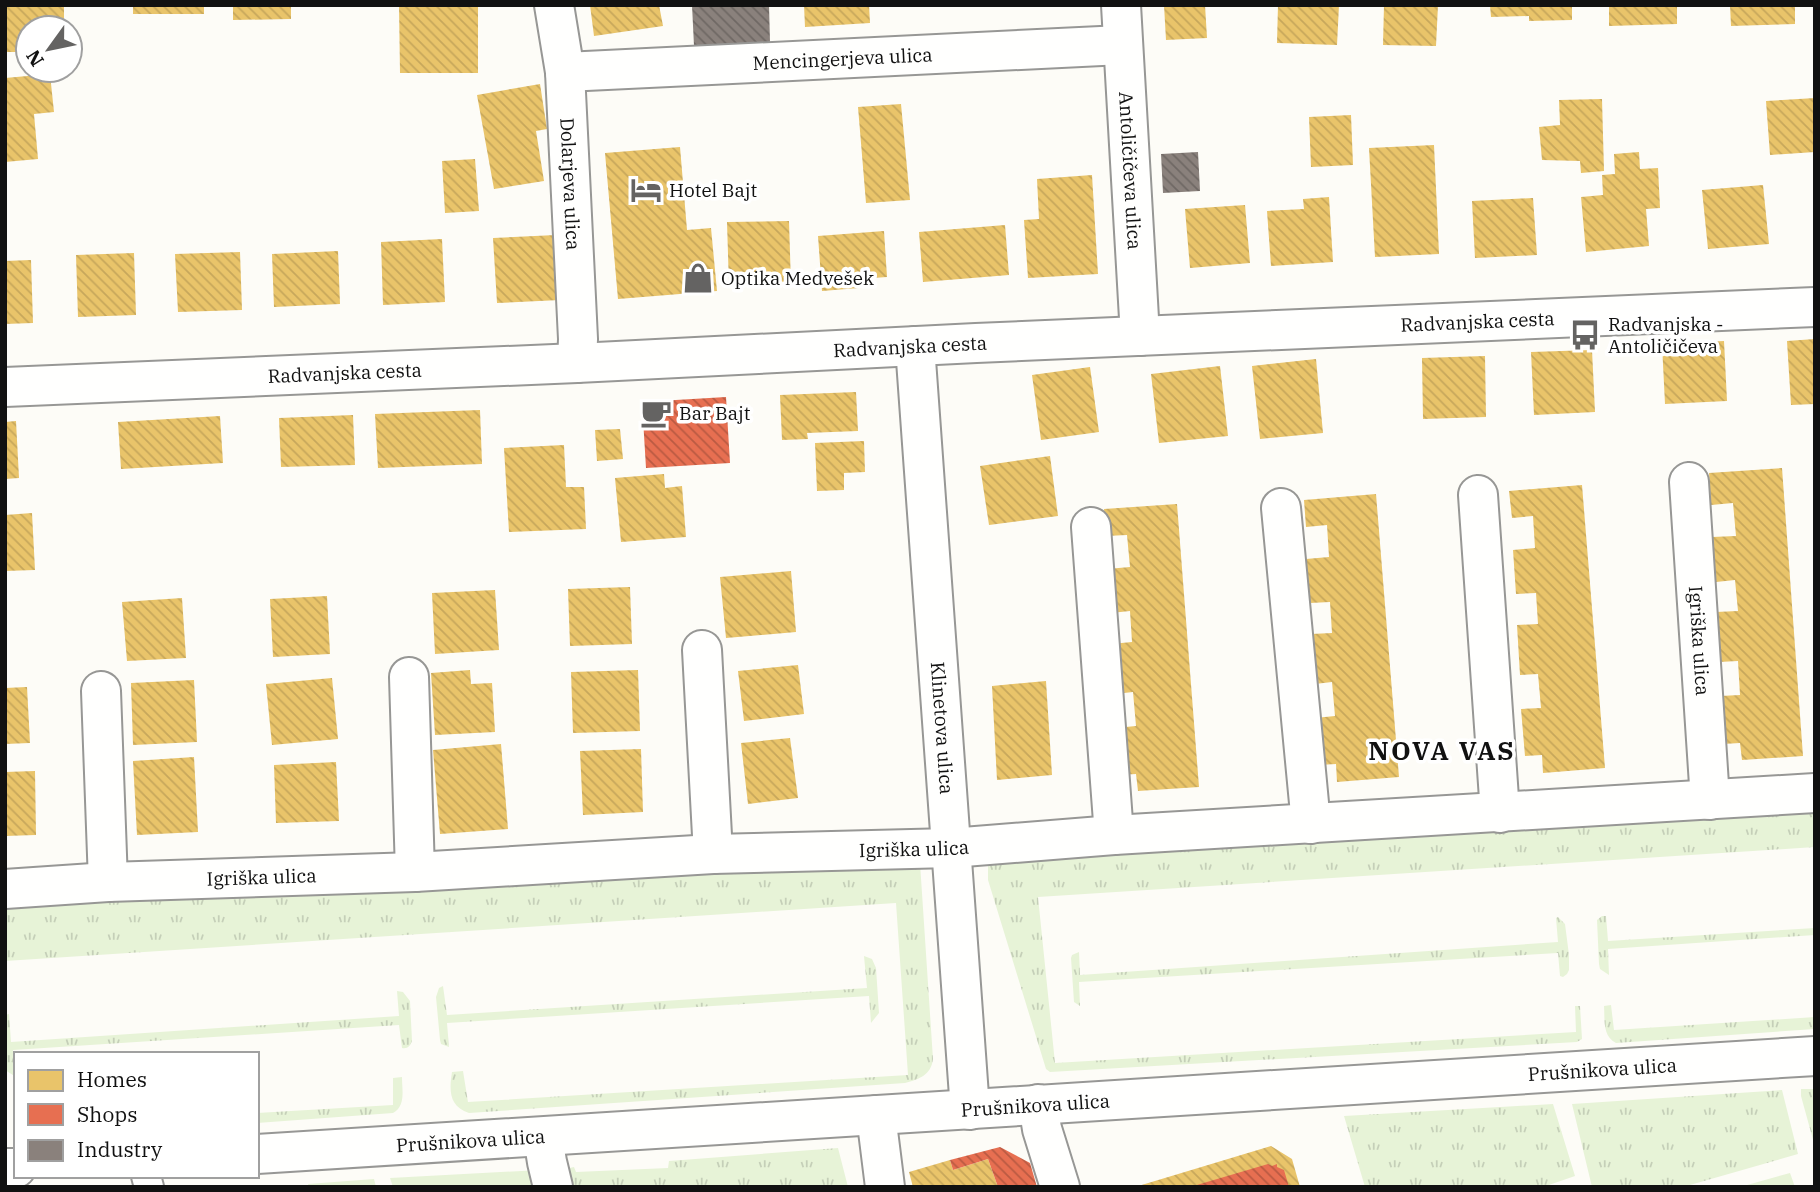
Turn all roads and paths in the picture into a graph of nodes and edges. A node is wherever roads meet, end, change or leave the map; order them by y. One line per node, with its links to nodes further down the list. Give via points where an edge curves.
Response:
1 (554, 5): 4 (street, Dolarjeva ulica)
2 (1121, 5): 3 (street, Antoličičeva ulica)
3 (1122, 45): 4 (street, Mencingerjeva ulica); 6 (street, Antoličičeva ulica)
4 (565, 72): 8 (street, Dolarjeva ulica)
5 (1815, 307): 6 (street, Radvanjska cesta)
6 (1140, 336): 7 (street, Radvanjska cesta)
7 (915, 346): 8 (street, Radvanjska cesta); 22 (street, Klinetova ulica)
8 (577, 363): 9 (street, Radvanjska cesta)
9 (5, 387)
10 (1689, 482): 18 (street, Igriška ulica)
11 (1478, 495): 19 (street)
12 (1281, 508): 20 (street)
13 (1091, 527): 21 (street)
14 (702, 650): 23 (street)
15 (409, 677): 24 (street)
16 (101, 691): 25 (street)
17 (1815, 793): 18 (street, Igriška ulica)
18 (1710, 800): 19 (street, Igriška ulica)
19 (1500, 813): 20 (street, Igriška ulica)
20 (1311, 824): 21 (street, Igriška ulica)
21 (1114, 835): 22 (street, Igriška ulica)
22 (951, 848): 23 (street, Igriška ulica); 29 (street, Klinetova ulica)
23 (713, 854): 24 (street, Igriška ulica)
24 (415, 872): 25 (street, Igriška ulica)
25 (108, 883): 26 (street, Igriška ulica)
26 (5, 889)
27 (1815, 1056): 28 (street, Prušnikova ulica)
28 (1038, 1104): 29 (street, Prušnikova ulica); 35 (street)
29 (970, 1110): 30 (street, Prušnikova ulica)
30 (876, 1115): 31 (street, Prušnikova ulica); 34 (street)
31 (543, 1137): 32 (street, Prušnikova ulica); 33 (street)
32 (259, 1154)
33 (553, 1187)
34 (885, 1187)
35 (1060, 1187)

